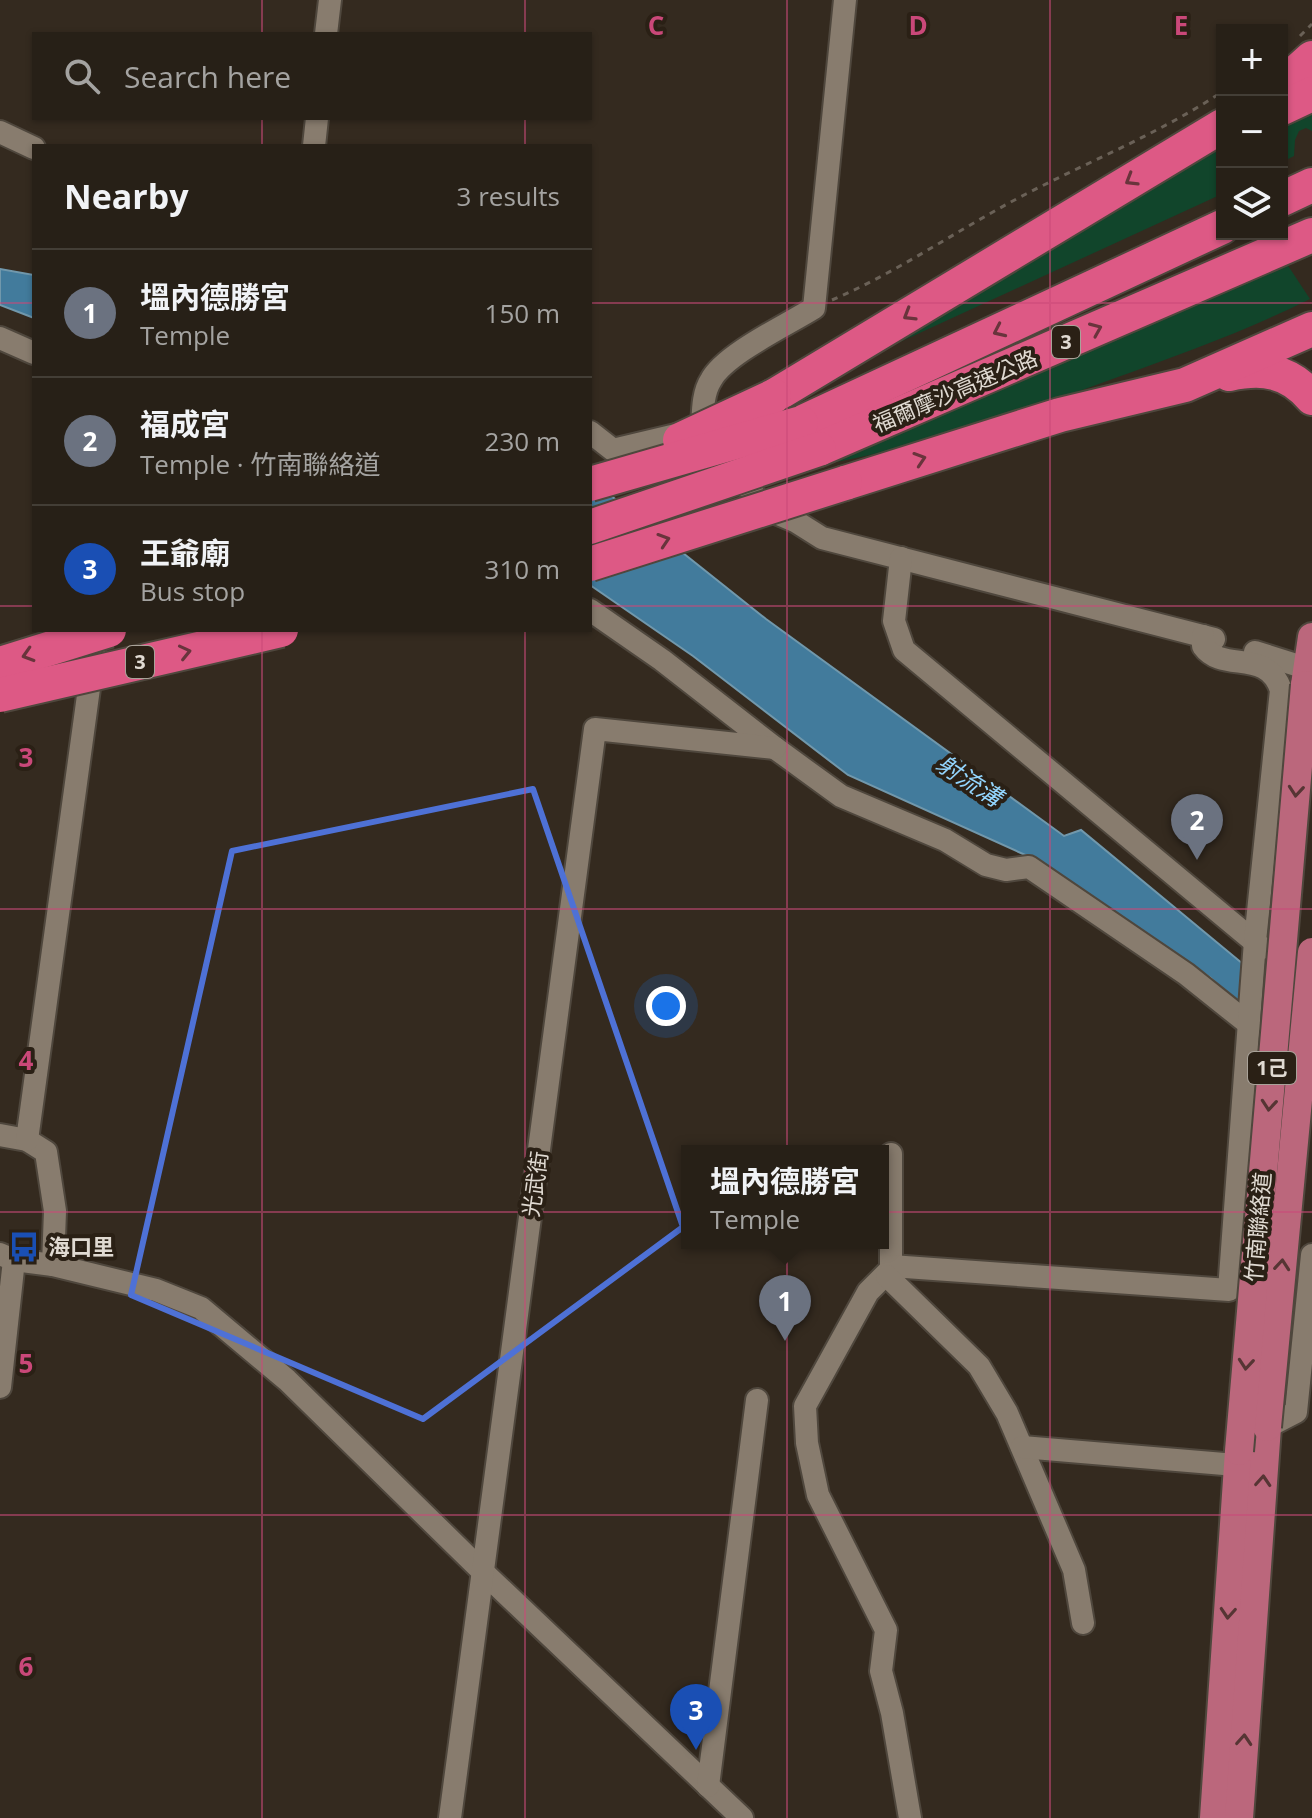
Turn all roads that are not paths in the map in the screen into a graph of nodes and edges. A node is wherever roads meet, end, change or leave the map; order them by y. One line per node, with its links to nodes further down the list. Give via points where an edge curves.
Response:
1 (330, 0): 3 (street)
2 (845, 0): 24 (street, via 814,308 724,363 710,381)
3 (326, 32)
4 (1312, 58): 5 (highway)
5 (1288, 80)
6 (1312, 94): 7 (highway)
7 (1288, 105)
8 (317, 120): 12 (street)
9 (1216, 130): 14 (highway)
10 (0, 132): 13 (street)
11 (1216, 137): 14 (highway)
12 (314, 144)
13 (32, 147)
14 (1186, 147): 27 (highway, one-way to 27, bridge, via 774,396 682,440)
15 (1312, 185): 16 (highway)
16 (1288, 196)
17 (1216, 230): 26 (highway, 福爾摩沙高速公路 / 3, one-way to 26)
18 (1312, 235): 26 (highway, 福爾摩沙高速公路 / 3, one-way to 18)
19 (1312, 329): 22 (highway)
20 (0, 338): 21 (street)
21 (32, 352)
22 (1185, 385): 23 (highway, via 1249,370 1274,371 1292,378); 31 (highway, one-way to 22, bridge, via 1060,415)
23 (1312, 398)
24 (702, 429): 25 (street, via 613,450); 30 (street, via 764,508 822,538)
25 (592, 434)
26 (810, 436): 28 (highway, 福爾摩沙高速公路 / 3, bridge); 29 (highway, 福爾摩沙高速公路 / 3, bridge)
27 (592, 474)
28 (592, 484)
29 (592, 526)
30 (901, 558): 36 (street); 42 (street, via 894,621 904,650)
31 (592, 563)
32 (592, 611): 41 (street)
33 (97, 632): 47 (street)
34 (103, 632): 38 (highway, 3, one-way to 38, bridge)
35 (272, 632): 40 (highway, 3, one-way to 35, bridge)
36 (1203, 636): 39 (street); 42 (street, via 1203,646 1212,655 1270,669 1281,690)
37 (1312, 637): 39 (main road, 竹南聯絡道 / 1己)
38 (0, 664)
39 (1308, 674): 57 (main road, 竹南聯絡道 / 1己, one-way to 57, bridge)
40 (0, 695)
41 (775, 748): 45 (street, via 841,796 945,840 986,865 1006,870 1029,867 1186,974); 59 (street, 光武街, via 595,729)
42 (1255, 941): 44 (street); 45 (street)
43 (1312, 952): 55 (main road, 竹南聯絡道 / 1己, one-way to 43, bridge)
44 (1312, 990)
45 (1251, 1005): 52 (street, via 1229,1290)
46 (0, 1135): 47 (street)
47 (27, 1140): 51 (street, via 46,1152 55,1211)
48 (891, 1154): 52 (street)
49 (1312, 1255): 55 (street, via 1296,1412)
50 (7, 1257): 51 (street); 53 (street)
51 (53, 1265): 59 (street, via 156,1290 201,1308 287,1380)
52 (889, 1271): 56 (street, via 979,1366); 64 (street, via 868,1292 805,1406 805,1418 818,1495 886,1630 881,1671)
53 (0, 1387)
54 (757, 1400): 61 (street)
55 (1267, 1427): 58 (main road, 竹南聯絡道 / 1己, one-way to 55)
56 (1022, 1447): 57 (street, via 1224,1464); 60 (street, via 1074,1570)
57 (1238, 1460): 58 (main road, 竹南聯絡道 / 1己)
58 (1245, 1556): 65 (main road, 竹南聯絡道 / 1己, one-way to 65); 66 (main road, 竹南聯絡道 / 1己, one-way to 58)
59 (482, 1571): 61 (street); 62 (street, 光武街)
60 (1083, 1623)
61 (708, 1786): 63 (street)
62 (450, 1818)
63 (742, 1818)
64 (910, 1818)
65 (1214, 1818)
66 (1239, 1818)

